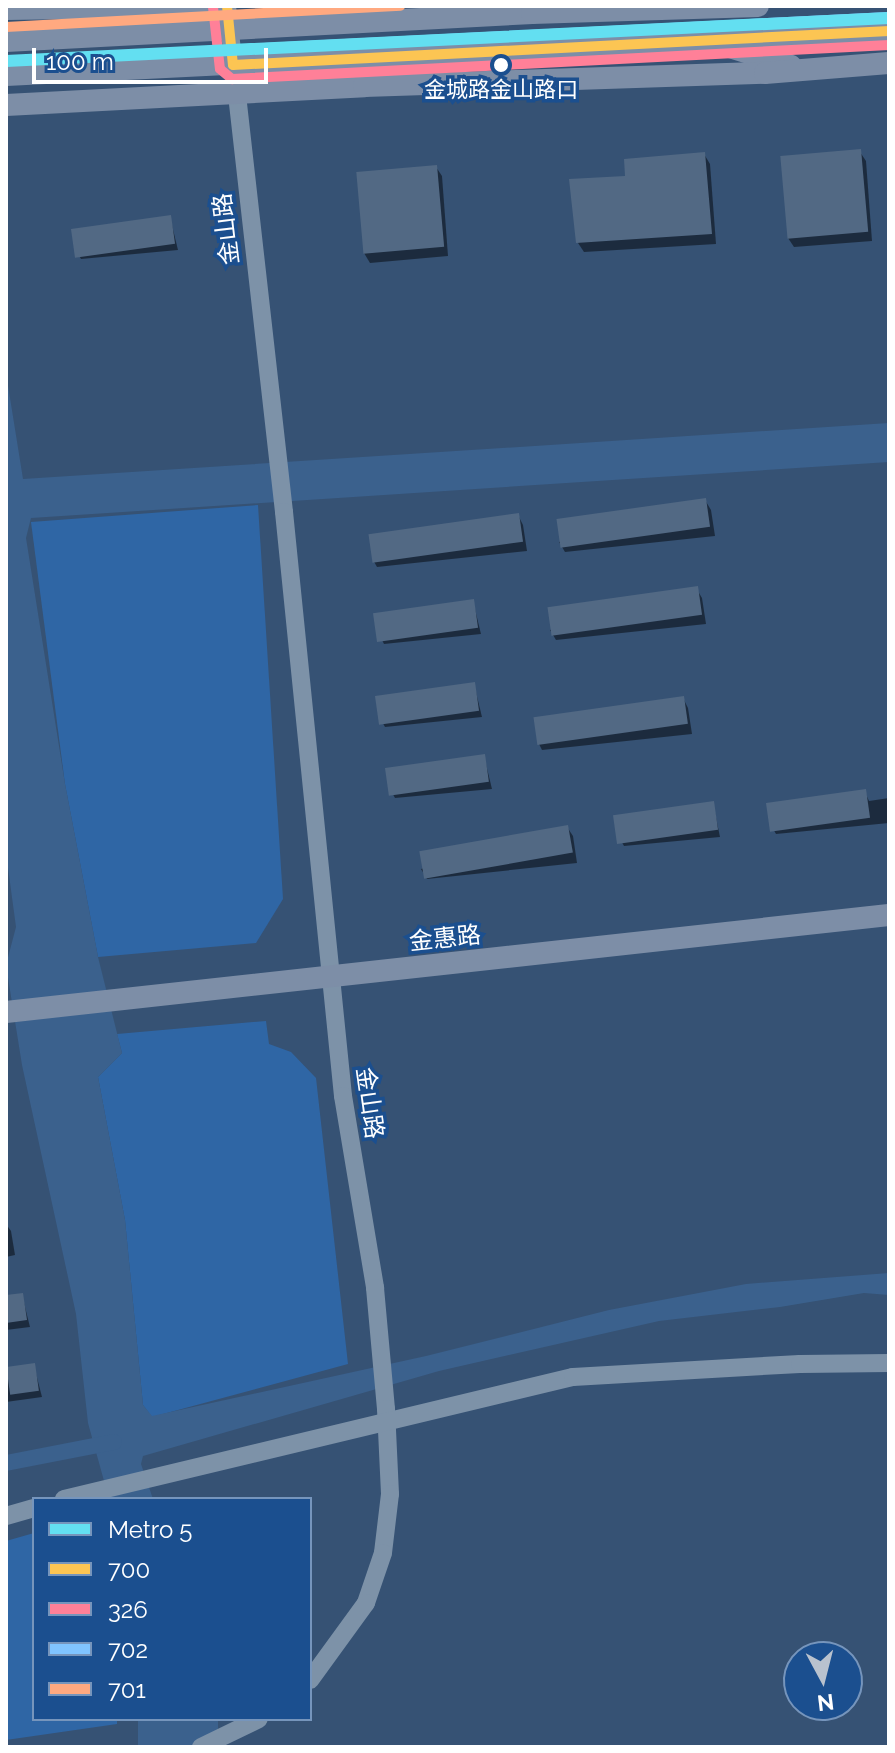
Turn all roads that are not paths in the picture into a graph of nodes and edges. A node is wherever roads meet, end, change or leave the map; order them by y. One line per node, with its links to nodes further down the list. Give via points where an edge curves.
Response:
1 (218, 6): 5 (main road)
2 (227, 6): 6 (street, 金山路)
3 (758, 6): 4 (main road)
4 (664, 7): 6 (main road)
5 (6, 9)
6 (230, 31): 9 (main road); 11 (street, 金山路)
7 (889, 31): 8 (main road)
8 (704, 39): 11 (main road); 12 (main road)
9 (6, 41)
10 (889, 63): 12 (main road)
11 (233, 65): 13 (main road); 14 (street, 金山路)
12 (801, 69): 14 (main road)
13 (6, 75)
14 (236, 93): 15 (main road); 17 (street, 金山路)
15 (6, 105)
16 (889, 915): 17 (main road, 金惠路)
17 (333, 976): 18 (main road, 金惠路); 20 (street, 金山路, via 343,1096 375,1288)
18 (6, 1012)
19 (889, 1363): 20 (street, via 573,1377)
20 (387, 1415): 21 (street); 24 (street, 金山路, via 390,1494 383,1553 366,1603)
21 (70, 1497)
22 (32, 1509): 23 (street)
23 (6, 1516)
24 (312, 1677)
25 (245, 1732): 26 (street)
26 (201, 1747)

